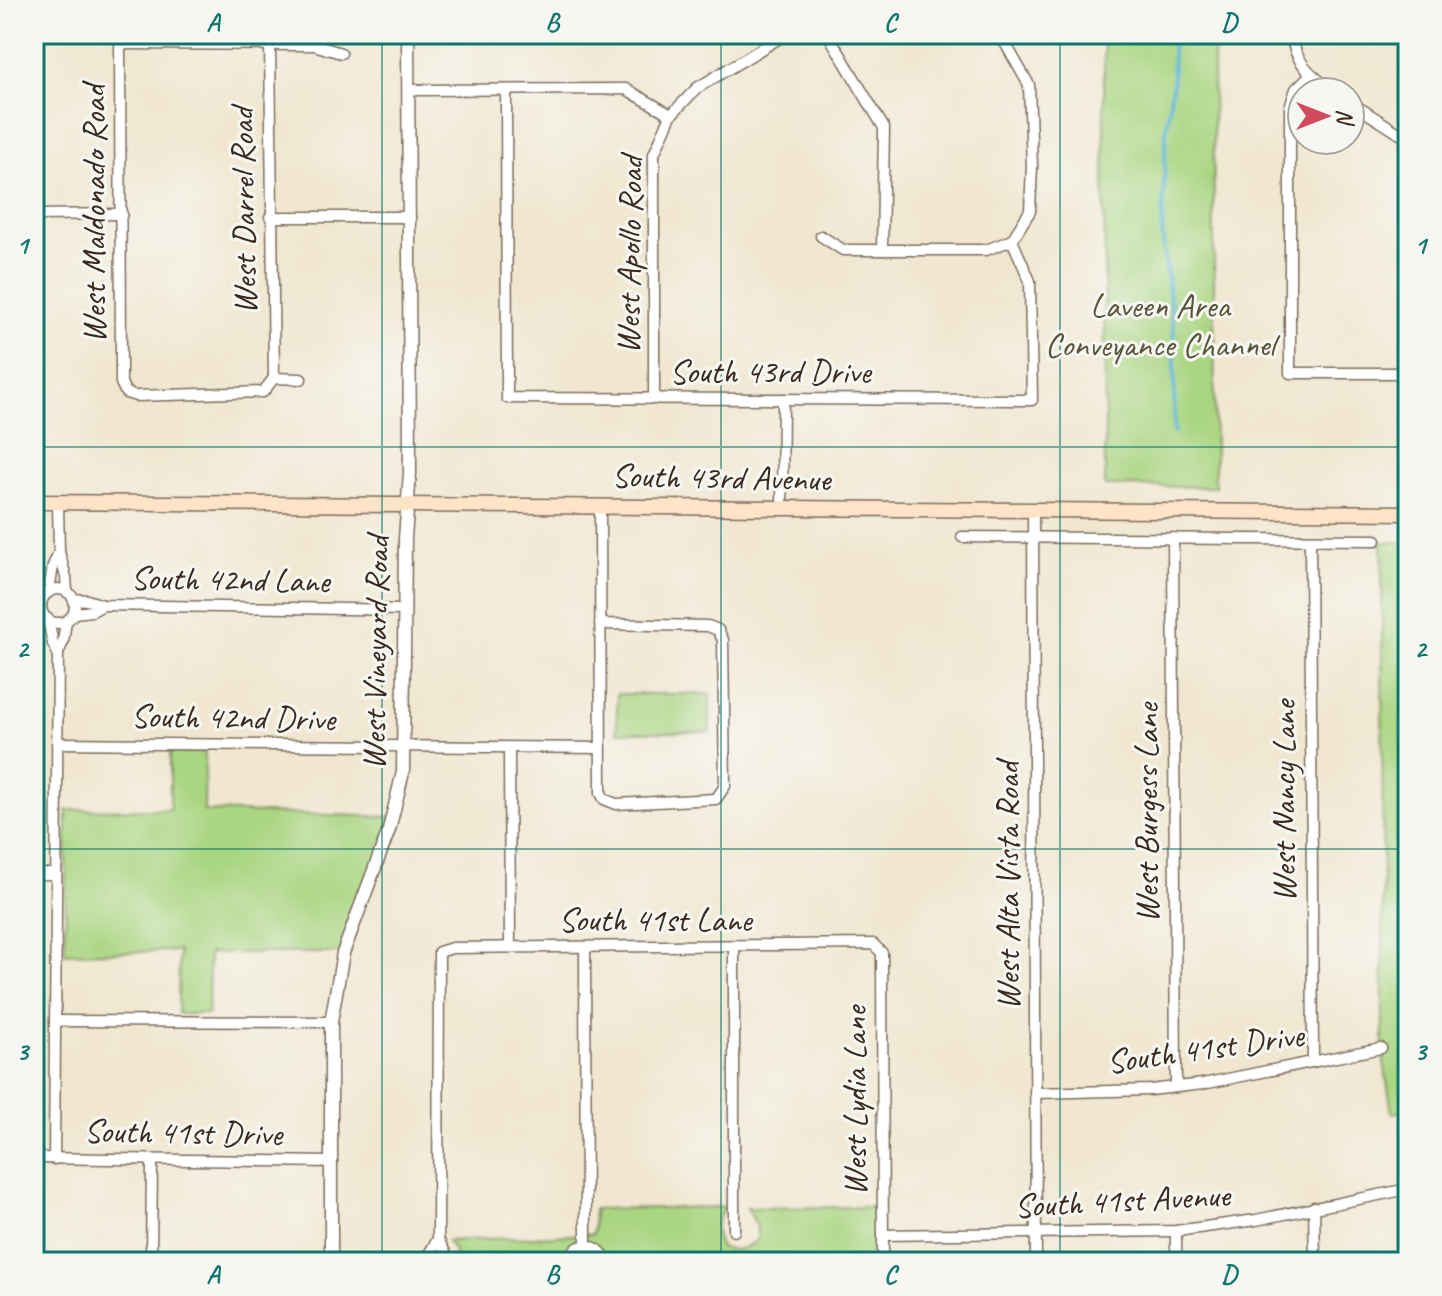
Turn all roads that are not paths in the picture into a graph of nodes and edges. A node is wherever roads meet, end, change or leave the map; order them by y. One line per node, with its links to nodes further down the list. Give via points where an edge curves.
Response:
1 (408, 34): 10 (street, West Vineyard Road)
2 (786, 34): 13 (street, via 697,88)
3 (828, 34): 21 (street, via 884,128)
4 (1000, 34): 20 (street, via 1029,85 1030,211)
5 (1292, 34): 9 (street, via 1293,51)
6 (120, 39): 7 (street); 15 (street, West Maldonado Road)
7 (270, 44): 8 (street, via 314,45); 17 (street, West Darrel Road)
8 (341, 53)
9 (1310, 75): 22 (street, via 1296,89 1290,107 1290,373)
10 (408, 90): 11 (street); 18 (street, West Vineyard Road)
11 (506, 90): 13 (street, via 626,89); 25 (street, South 43rd Drive, via 507,398)
12 (1366, 112): 14 (street)
13 (671, 115): 25 (street, West Apollo Road, via 654,154)
14 (1408, 139)
15 (122, 214): 16 (street); 23 (street, West Maldonado Road, via 121,383 126,393 263,392)
16 (34, 215)
17 (270, 217): 18 (street); 23 (street, West Darrel Road)
18 (410, 217): 29 (street, West Vineyard Road)
19 (821, 236): 21 (street, via 843,250)
20 (1012, 240): 21 (street, via 986,250); 26 (street, South 43rd Drive, via 1030,281 1032,400)
21 (882, 250)
22 (1408, 373)
23 (274, 378): 24 (street)
24 (301, 379)
25 (654, 399): 26 (street, South 43rd Drive)
26 (783, 399): 31 (street)
27 (34, 502): 28 (main road, South 43rd Avenue)
28 (58, 502): 29 (main road, South 43rd Avenue); 39 (street)
29 (408, 505): 30 (main road, South 43rd Avenue); 43 (street, West Vineyard Road)
30 (600, 506): 31 (main road, South 43rd Avenue); 46 (street)
31 (782, 509): 32 (main road, South 43rd Avenue)
32 (1033, 510): 33 (main road, South 43rd Avenue); 35 (street, West Alta Vista Road)
33 (1408, 513)
34 (962, 537): 35 (street)
35 (1033, 538): 36 (street); 63 (street, West Alta Vista Road)
36 (1173, 538): 37 (street); 62 (street, West Burgess Lane)
37 (1310, 540): 38 (street); 61 (street, West Nancy Lane)
38 (1376, 540)
39 (59, 552): 40 (street); 41 (street)
40 (43, 596): 41 (street, via 58,590); 44 (street)
41 (70, 596): 42 (street, South 42nd Lane); 45 (street)
42 (103, 605): 43 (street, South 42nd Lane); 45 (street, South 42nd Lane)
43 (404, 610): 49 (street, West Vineyard Road)
44 (42, 616): 45 (street, via 55,623); 47 (street)
45 (70, 617): 47 (street)
46 (600, 624): 51 (street); 51 (street, via 708,626 720,632 723,792 705,802 610,802 601,793)
47 (58, 653): 48 (street)
48 (57, 743): 49 (street, South 42nd Drive); 53 (street)
49 (403, 747): 50 (street, South 42nd Drive); 59 (street, West Vineyard Road, via 393,817 343,953)
50 (509, 748): 51 (street, South 42nd Drive); 57 (street)
51 (600, 748)
52 (34, 874): 53 (street)
53 (56, 874): 58 (street)
54 (873, 944): 56 (street, South 41st Lane); 72 (street, West Lydia Lane, via 882,953)
55 (585, 947): 56 (street, South 41st Lane); 57 (street, South 41st Lane); 75 (street)
56 (734, 947): 70 (street)
57 (510, 948): 74 (street, South 41st Lane, via 439,952)
58 (55, 1021): 59 (street); 65 (street)
59 (331, 1022): 67 (street, West Vineyard Road)
60 (1381, 1048): 61 (street, South 41st Drive)
61 (1313, 1062): 62 (street, South 41st Drive)
62 (1176, 1087): 63 (street, South 41st Drive)
63 (1035, 1093): 73 (street, West Alta Vista Road)
64 (34, 1158): 65 (street, South 41st Drive)
65 (54, 1159): 66 (street, South 41st Drive)
66 (152, 1160): 67 (street, South 41st Drive); 76 (street)
67 (332, 1162): 77 (street, West Vineyard Road)
68 (1408, 1189): 69 (street, South 41st Avenue)
69 (1314, 1207): 71 (street, South 41st Avenue); 85 (street)
70 (734, 1231)
71 (1176, 1231): 73 (street, South 41st Avenue); 84 (street)
72 (883, 1235): 73 (street, South 41st Avenue); 82 (street, West Lydia Lane)
73 (1036, 1235): 83 (street, West Alta Vista Road)
74 (438, 1239): 78 (street); 79 (street)
75 (586, 1245): 80 (street, via 576,1248); 81 (street, via 596,1248)
76 (151, 1262)
77 (331, 1262)
78 (424, 1262)
79 (450, 1262)
80 (568, 1262)
81 (606, 1262)
82 (883, 1262)
83 (1036, 1262)
84 (1176, 1262)
85 (1315, 1262)

